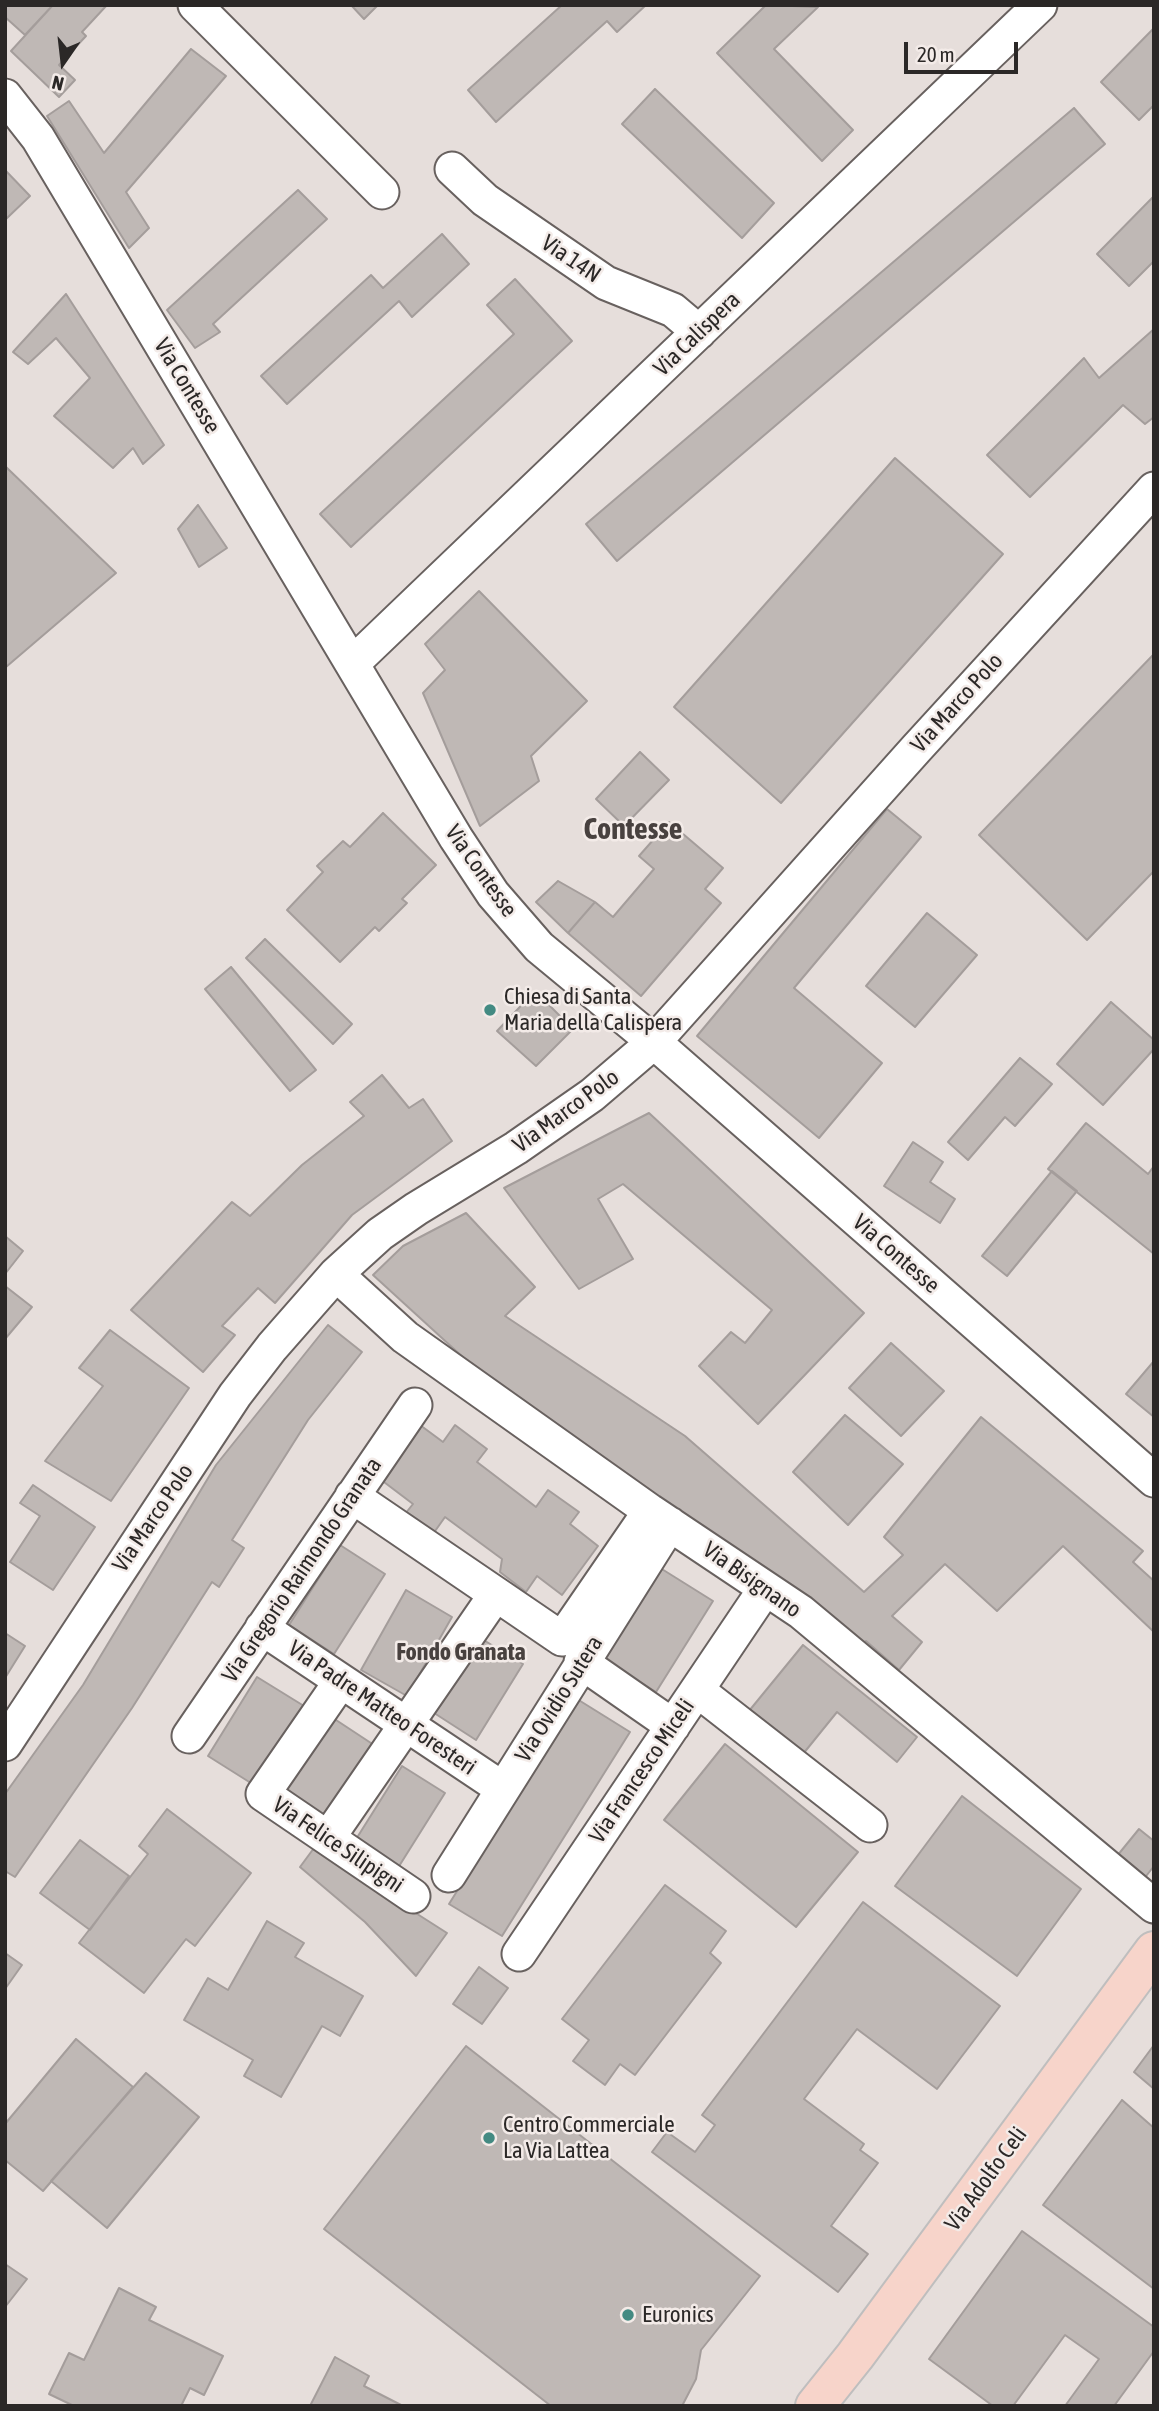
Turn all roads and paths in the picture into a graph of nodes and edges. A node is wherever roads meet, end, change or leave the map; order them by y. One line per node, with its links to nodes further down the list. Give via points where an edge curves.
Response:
1 (195, 5): 5 (street)
2 (1040, 5): 6 (street, Via Calispera)
3 (5, 96): 8 (street, Via Contesse, via 38,138)
4 (452, 169): 6 (street, Via 14N, via 485,200 606,283 673,310)
5 (382, 192)
6 (698, 332): 8 (street, Via Calispera)
7 (1154, 489): 9 (street, Via Marco Polo)
8 (353, 663): 9 (street, Via Contesse, via 493,894 539,947)
9 (654, 1042): 10 (street, Via Marco Polo, via 581,1103 380,1234); 12 (street, Via Contesse)
10 (335, 1274): 14 (street, Via Bisignano, via 405,1337); 24 (street, Via Marco Polo, via 235,1395)
11 (415, 1405): 13 (street, Via Gregorio Raimondo Granata)
12 (1154, 1480)
13 (352, 1496): 16 (street); 17 (street, Via Gregorio Raimondo Granata)
14 (660, 1517): 15 (street, Via Bisignano); 18 (street, Via Ovidio Sutera)
15 (765, 1589): 20 (street, Via Francesco Miceli); 30 (street, Via Bisignano, via 801,1612)
16 (496, 1594): 18 (street); 21 (street)
17 (262, 1628): 19 (street, Via Padre Matteo Foresteri); 23 (street, Via Gregorio Raimondo Granata)
18 (572, 1650): 22 (street); 25 (street, Via Ovidio Sutera)
19 (341, 1681): 21 (street, Via Padre Matteo Foresteri); 27 (street, Via Felice Silipigni, via 264,1794)
20 (697, 1690): 22 (street, Via Francesco Miceli); 26 (street)
21 (406, 1725): 25 (street, Via Padre Matteo Foresteri); 27 (street)
22 (673, 1726): 32 (street, Via Francesco Miceli)
23 (189, 1736)
24 (5, 1744)
25 (503, 1789): 28 (street, Via Ovidio Sutera)
26 (870, 1825)
27 (328, 1838): 29 (street, Via Felice Silipigni)
28 (449, 1875)
29 (413, 1896)
30 (1154, 1906)
31 (1154, 1951): 33 (main road, Via Adolfo Celi)
32 (519, 1954)
33 (816, 2406)

